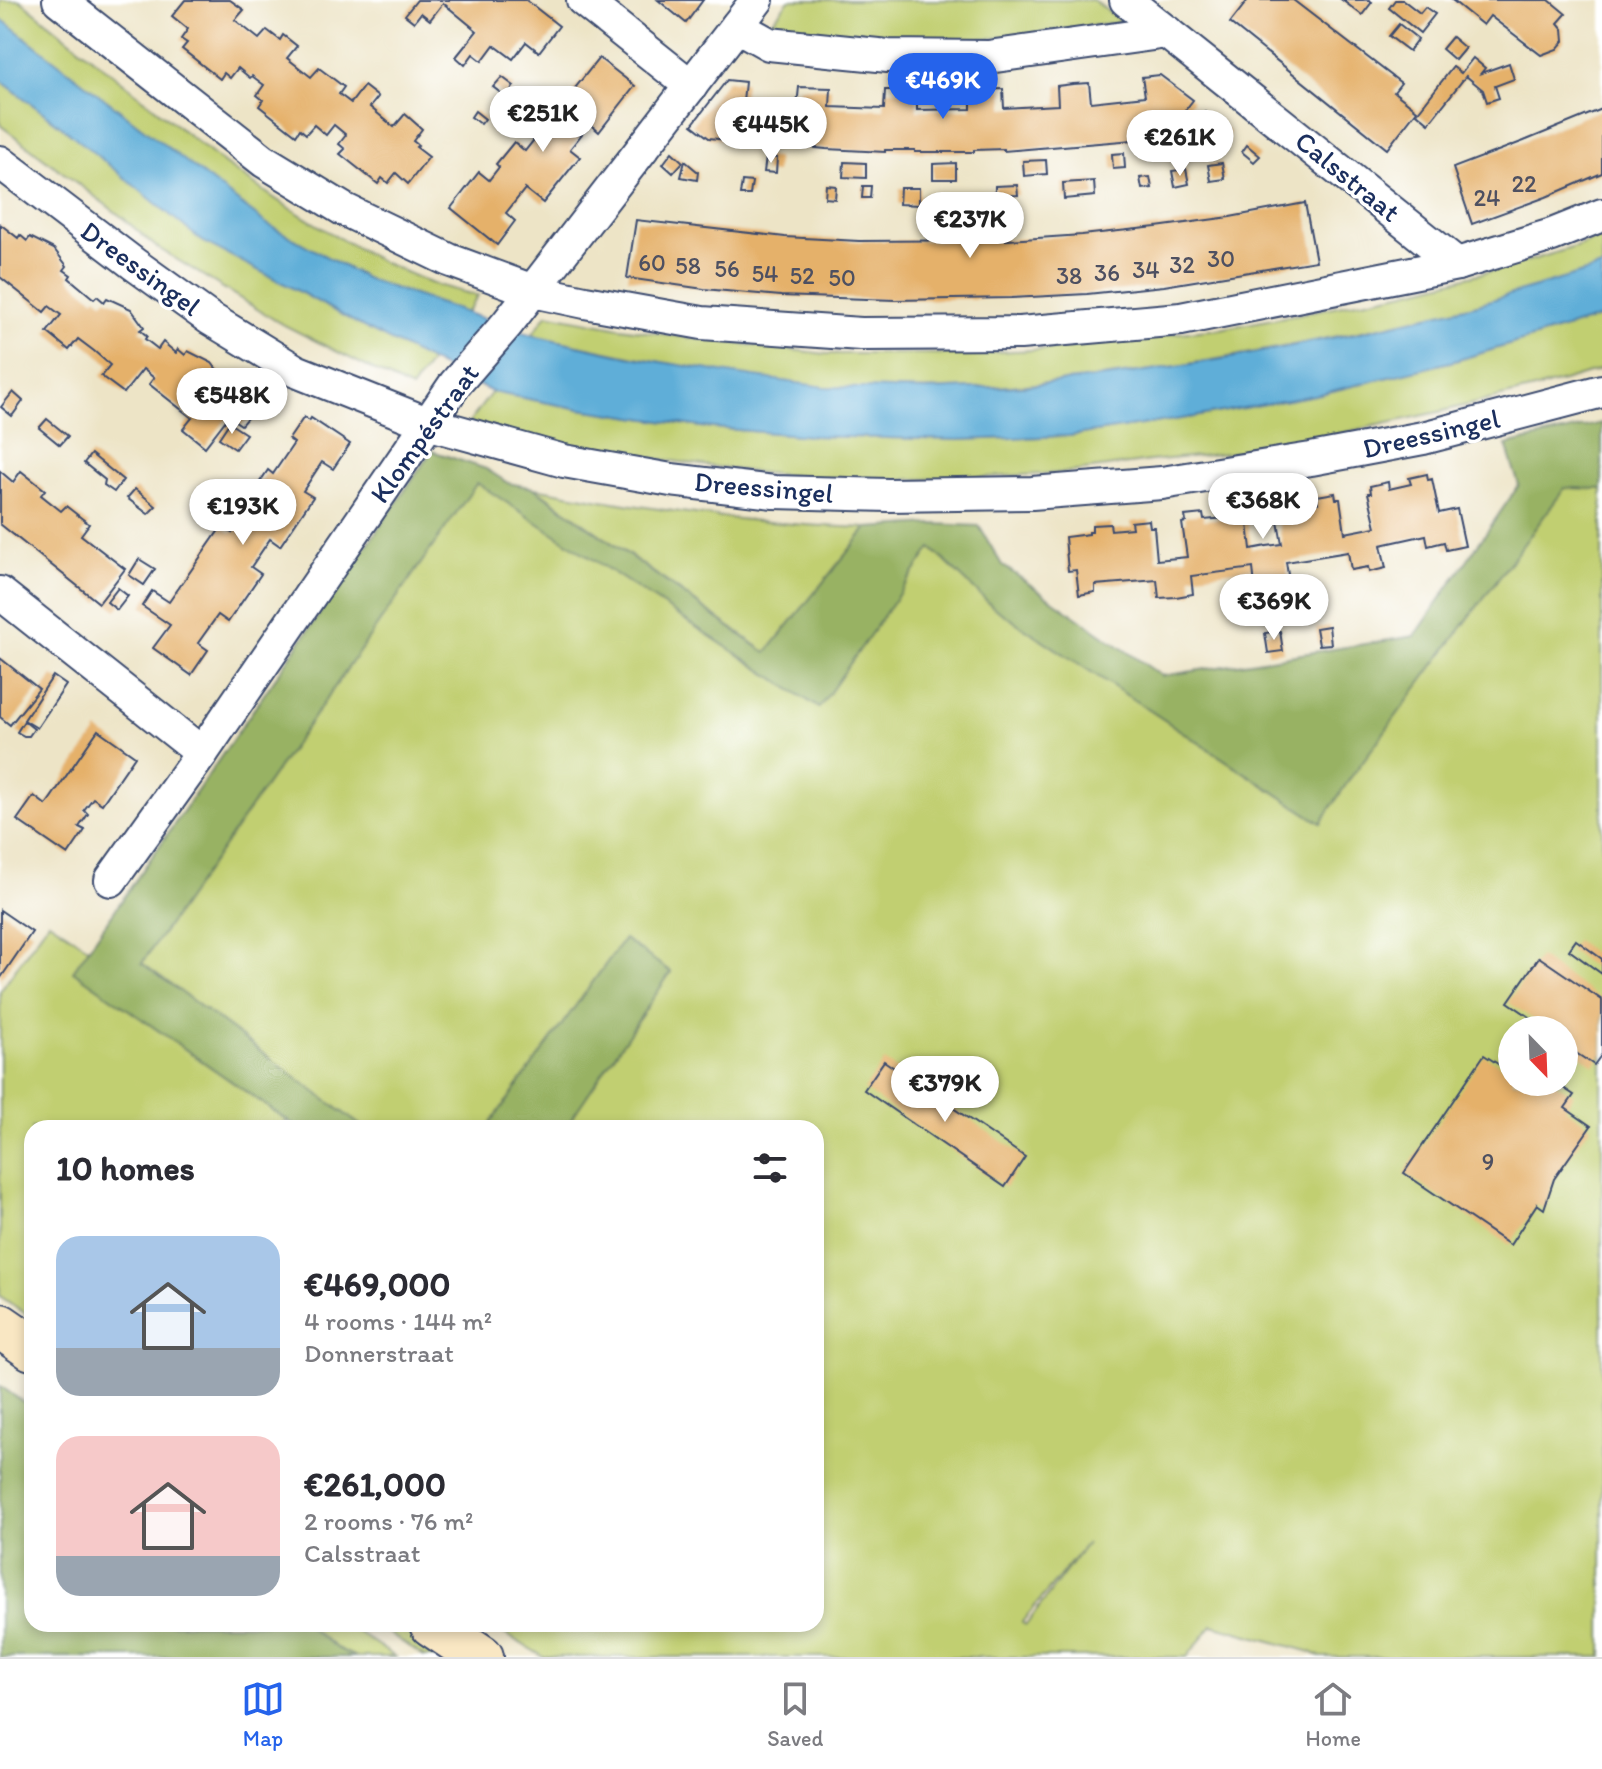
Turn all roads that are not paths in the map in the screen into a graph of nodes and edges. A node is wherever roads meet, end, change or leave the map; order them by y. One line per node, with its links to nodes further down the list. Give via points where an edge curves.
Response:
1 (59, 0): 11 (street, via 277,169 343,209 449,260)
2 (583, 0): 7 (street)
3 (757, 0): 5 (street, Klompéstraat)
4 (1126, 0): 6 (street, Calsstraat)
5 (737, 26): 6 (street, via 769,44 888,56 988,57); 7 (street, Klompéstraat)
6 (1167, 32): 10 (street, Calsstraat)
7 (691, 86): 11 (street, Klompéstraat)
8 (0, 162): 13 (street, Dreessingel, via 209,318 271,356)
9 (1602, 215): 10 (street)
10 (1457, 264): 11 (street, via 1181,319 1020,333 861,334 702,323)
11 (533, 291): 13 (street, Klompéstraat)
12 (1602, 391): 13 (street, Dreessingel, via 1423,438 1311,459 1162,483 1032,493 774,492 564,461)
13 (427, 423): 15 (street, Klompéstraat)
14 (0, 593): 15 (street)
15 (202, 753): 16 (street, Klompéstraat)
16 (111, 880)
17 (0, 1326): 18 (main road)
18 (24, 1342)
19 (444, 1632): 20 (main road)
20 (481, 1657)

